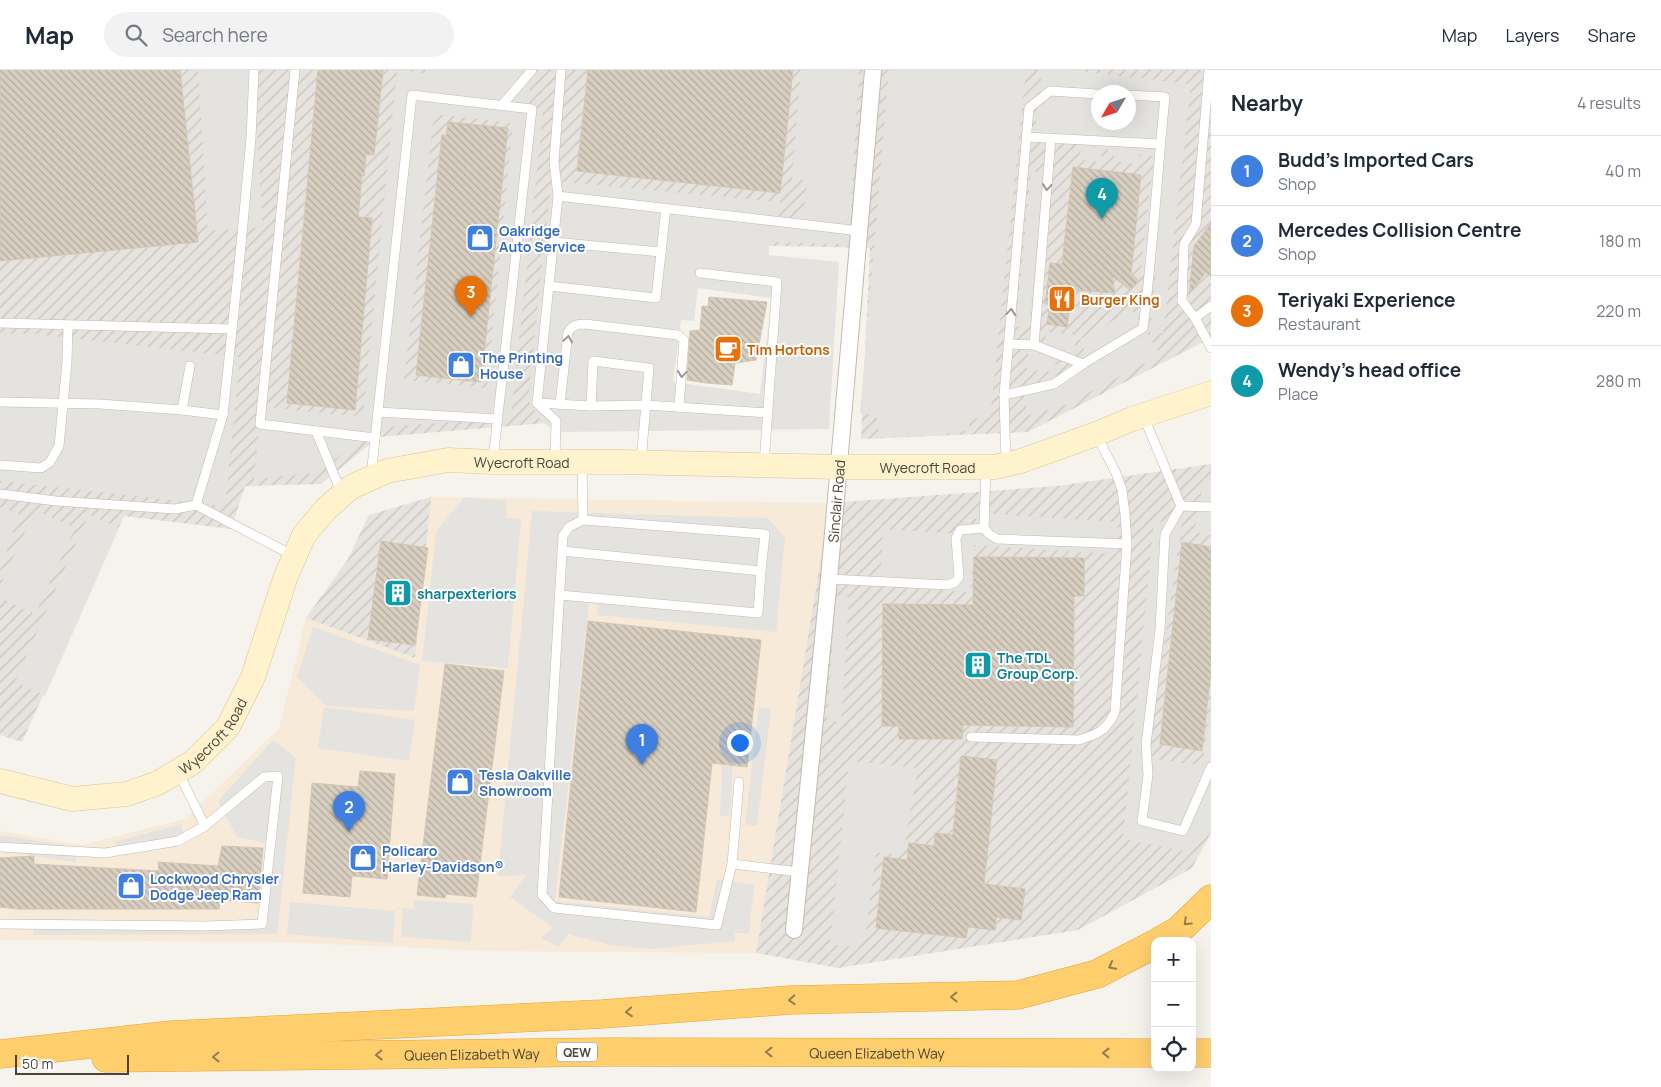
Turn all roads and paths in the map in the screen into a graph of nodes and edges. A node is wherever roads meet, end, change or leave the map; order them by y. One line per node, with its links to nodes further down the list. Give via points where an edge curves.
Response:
1 (254, 70): 24 (lane)
2 (295, 70): 45 (lane, via 260,424)
3 (532, 70): 9 (lane)
4 (561, 70): 13 (lane, via 554,162)
5 (1209, 70): 21 (lane, via 1196,224 1184,244 1182,301)
6 (873, 71): 15 (street, Sinclair Road)
7 (1091, 94): 10 (lane, via 1050,91 1028,108)
8 (1136, 95): 12 (lane, via 1166,97)
9 (502, 105): 40 (lane, via 412,95); 44 (lane, via 532,109)
10 (1026, 137): 11 (lane); 25 (lane, one-way to 10)
11 (1051, 138): 12 (lane); 26 (lane, one-way to 26)
12 (1160, 144): 28 (lane, via 1143,328)
13 (558, 196): 14 (lane); 16 (lane)
14 (666, 208): 15 (lane); 17 (lane)
15 (860, 230): 55 (street, Sinclair Road)
16 (553, 242): 17 (lane); 19 (lane)
17 (661, 252): 19 (lane, via 656,298)
18 (700, 273): 41 (lane, via 777,282)
19 (549, 286): 33 (lane)
20 (1211, 306): 21 (lane)
21 (1195, 318): 27 (lane)
22 (0, 323): 23 (lane)
23 (68, 325): 24 (lane); 34 (lane)
24 (232, 329): 42 (lane)
25 (1009, 344): 26 (lane); 31 (lane)
26 (1034, 345): 28 (lane)
27 (1211, 348)
28 (1083, 364): 31 (lane, via 1054,384)
29 (190, 366): 39 (lane)
30 (1211, 393): 43 (street, Wyecroft Road)
31 (1004, 395): 54 (lane)
32 (0, 402): 34 (lane)
33 (537, 403): 35 (lane); 49 (lane, via 556,421)
34 (63, 404): 39 (lane); 52 (lane, via 59,446 50,462 41,468)
35 (560, 404): 37 (lane); 38 (lane, one-way to 38, via 568,332 576,324 585,324 678,335 684,340)
36 (646, 405): 37 (lane); 37 (lane, via 649,368 593,361); 38 (lane); 51 (lane)
37 (591, 406)
38 (679, 407): 41 (lane)
39 (182, 410): 42 (lane)
40 (378, 412): 44 (lane); 47 (lane)
41 (768, 413): 53 (lane)
42 (223, 415): 59 (lane)
43 (1143, 415): 46 (street, Wyecroft Road); 60 (lane)
44 (498, 419): 48 (lane)
45 (316, 431): 47 (lane); 57 (lane)
46 (1096, 434): 54 (street, Wyecroft Road, via 1021,461); 64 (lane, via 1122,490)
47 (375, 438): 56 (lane)
48 (493, 462): 49 (street, Wyecroft Road); 56 (street, Wyecroft Road, via 448,460 387,471)
49 (555, 462): 50 (street, Wyecroft Road)
50 (582, 462): 51 (street, Wyecroft Road); 62 (lane)
51 (641, 462): 53 (street, Wyecroft Road)
52 (0, 465)
53 (764, 466): 55 (street, Wyecroft Road)
54 (996, 466): 55 (street, Wyecroft Road); 63 (lane)
55 (840, 467): 68 (street, Sinclair Road)
56 (371, 478): 57 (street, Wyecroft Road)
57 (342, 495): 66 (street, Wyecroft Road, via 304,535)
58 (1, 496): 59 (lane, via 175,509)
59 (196, 505): 66 (lane)
60 (1181, 506): 61 (lane); 71 (lane, via 1165,534 1160,629 1146,745 1148,774 1142,821 1183,831)
61 (1211, 507)
62 (583, 520): 65 (lane, via 569,527 563,536); 67 (lane, via 765,534)
63 (984, 528): 64 (lane, via 997,539); 68 (lane, via 960,530 956,538 959,577 955,582)
64 (1127, 544): 70 (lane, via 1115,712 1110,723 1095,735 1079,740)
65 (562, 551): 67 (lane); 69 (lane)
66 (295, 557): 72 (street, Wyecroft Road, via 253,677 228,727 193,762)
67 (761, 571): 69 (lane, via 758,613)
68 (829, 579): 78 (street, Sinclair Road)
69 (560, 596): 77 (lane, via 542,895 554,908 717,925)
70 (971, 737)
71 (1211, 766)
72 (178, 771): 73 (street, Wyecroft Road, via 158,783 128,794 72,799); 75 (lane)
73 (0, 781)
74 (739, 782): 77 (lane)
75 (205, 826): 76 (lane, via 178,842 105,853); 80 (lane, via 264,777 278,776 262,924)
76 (0, 848)
77 (732, 864): 78 (lane)
78 (800, 872): 81 (street, Sinclair Road)
79 (1211, 899): 82 (highway, one-way to 82, via 1178,931)
80 (0, 924)
81 (794, 930)
82 (1167, 937)
83 (1151, 946): 87 (highway, one-way to 87, via 1097,974 1018,996 791,1000 602,1014 172,1035)
84 (1151, 1053): 88 (highway, Queen Elizabeth Way / QEW, one-way to 88, via 607,1052)
85 (1196, 1053): 86 (highway)
86 (1211, 1053)
87 (0, 1054)
88 (0, 1060)

